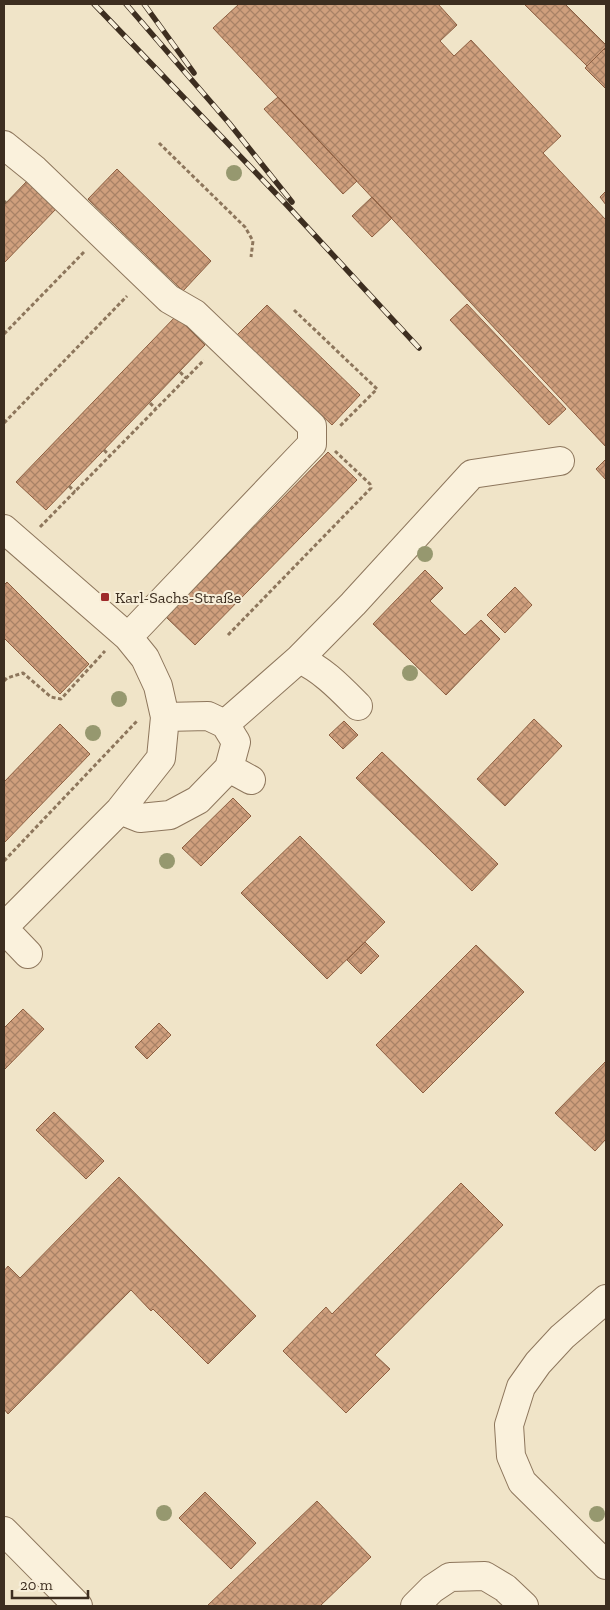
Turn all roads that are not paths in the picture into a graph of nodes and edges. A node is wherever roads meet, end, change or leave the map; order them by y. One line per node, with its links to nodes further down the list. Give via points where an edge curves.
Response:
1 (4, 145): 4 (street, via 35,170 169,299 195,314 312,426 318,438)
2 (560, 461): 5 (street, via 472,474)
3 (4, 529): 4 (street)
4 (120, 646): 7 (street, via 145,658 158,686)
5 (299, 659): 6 (street, via 313,665); 8 (street)
6 (358, 706)
7 (154, 717): 8 (street, via 208,716); 9 (street, via 161,758)
8 (225, 724): 9 (street, via 236,742 240,774 170,815 140,818)
9 (120, 810): 10 (street)
10 (4, 928): 11 (street)
11 (28, 954)
12 (606, 1299): 14 (street, via 538,1363 521,1387 509,1425 511,1456 522,1482)
13 (4, 1531): 15 (street)
14 (606, 1566)
15 (78, 1606)
16 (414, 1606): 17 (street, via 450,1576 485,1576 505,1588)
17 (524, 1606)

